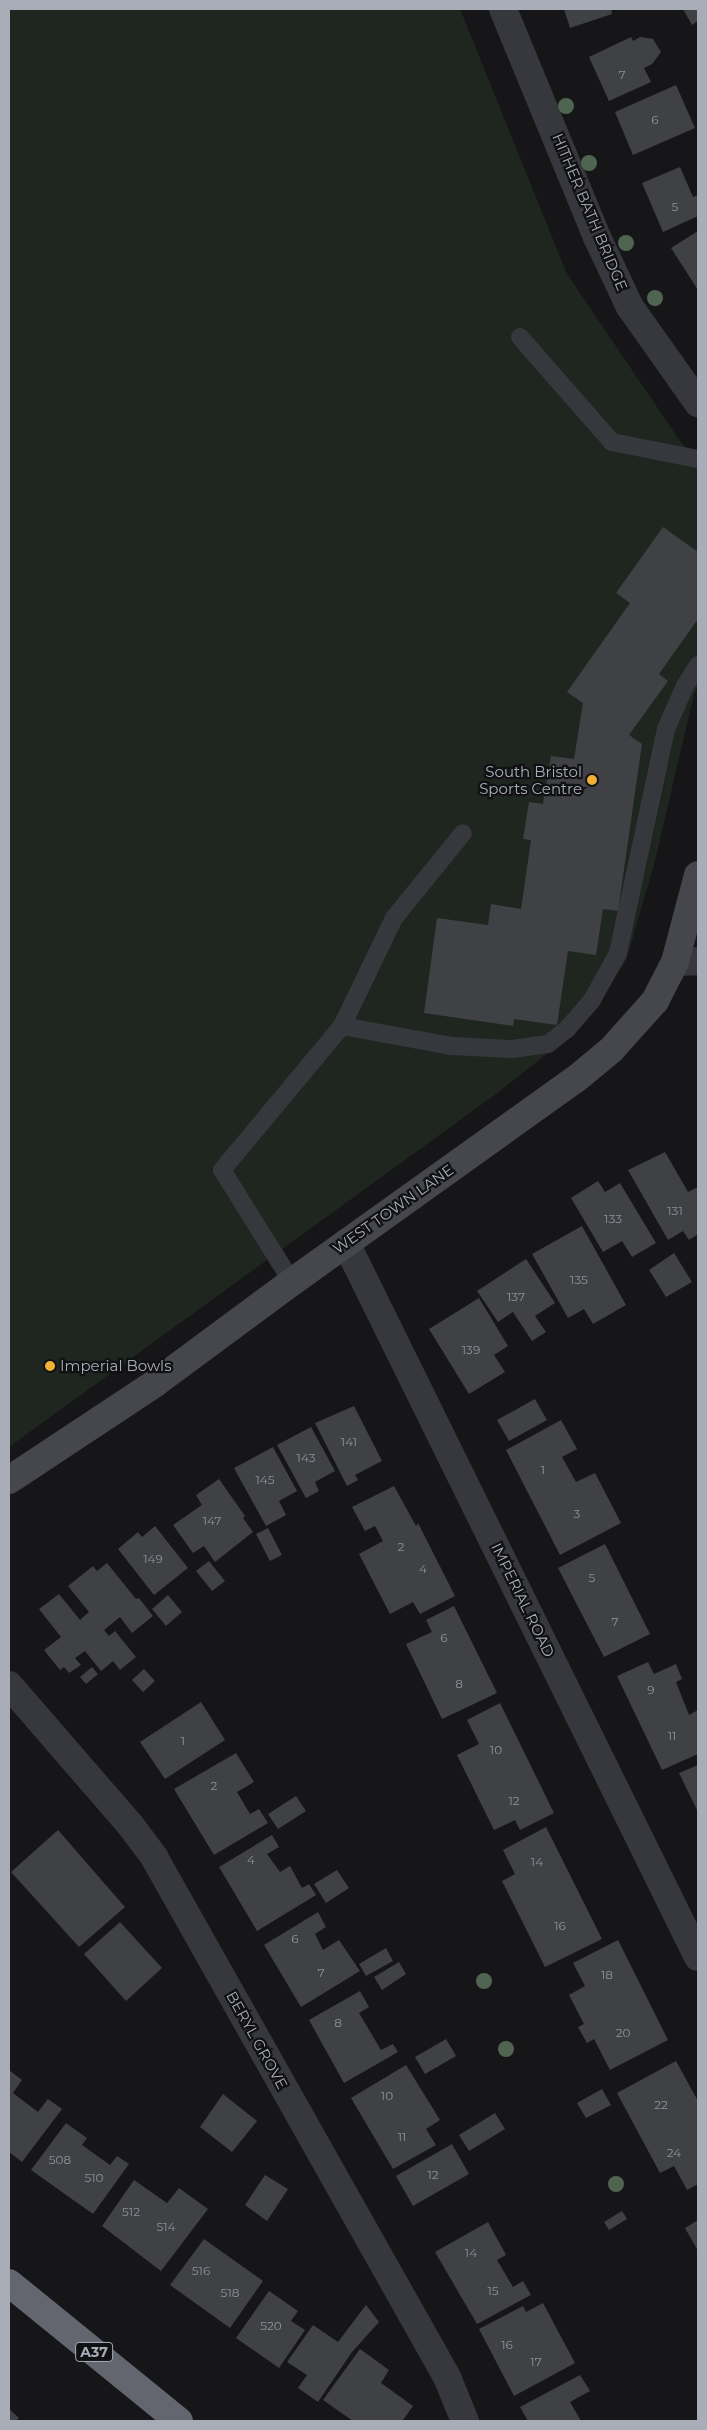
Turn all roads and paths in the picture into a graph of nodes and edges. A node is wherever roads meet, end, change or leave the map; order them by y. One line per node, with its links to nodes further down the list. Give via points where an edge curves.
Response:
1 (503, 9): 3 (street, HITHER BATH BRIDGE, via 597,237 630,307)
2 (520, 337): 4 (lane, via 612,442)
3 (698, 403)
4 (698, 459)
5 (698, 665): 9 (lane, via 666,729 618,953 592,1000 568,1029 548,1044 512,1049 452,1046)
6 (462, 833): 9 (lane, via 394,918)
7 (698, 878): 8 (main road, WEST TOWN LANE)
8 (687, 962): 10 (main road, WEST TOWN LANE, via 611,1050 576,1079)
9 (342, 1026): 11 (lane, via 222,1170)
10 (346, 1243): 11 (main road, WEST TOWN LANE); 14 (street, IMPERIAL ROAD)
11 (292, 1282): 12 (main road, WEST TOWN LANE, via 154,1384)
12 (9, 1480)
13 (9, 1686): 17 (street, BERYL GROVE, via 131,1826 154,1857 447,2377)
14 (698, 1957)
15 (9, 2283): 16 (highway, A37)
16 (180, 2421)
17 (465, 2421)

